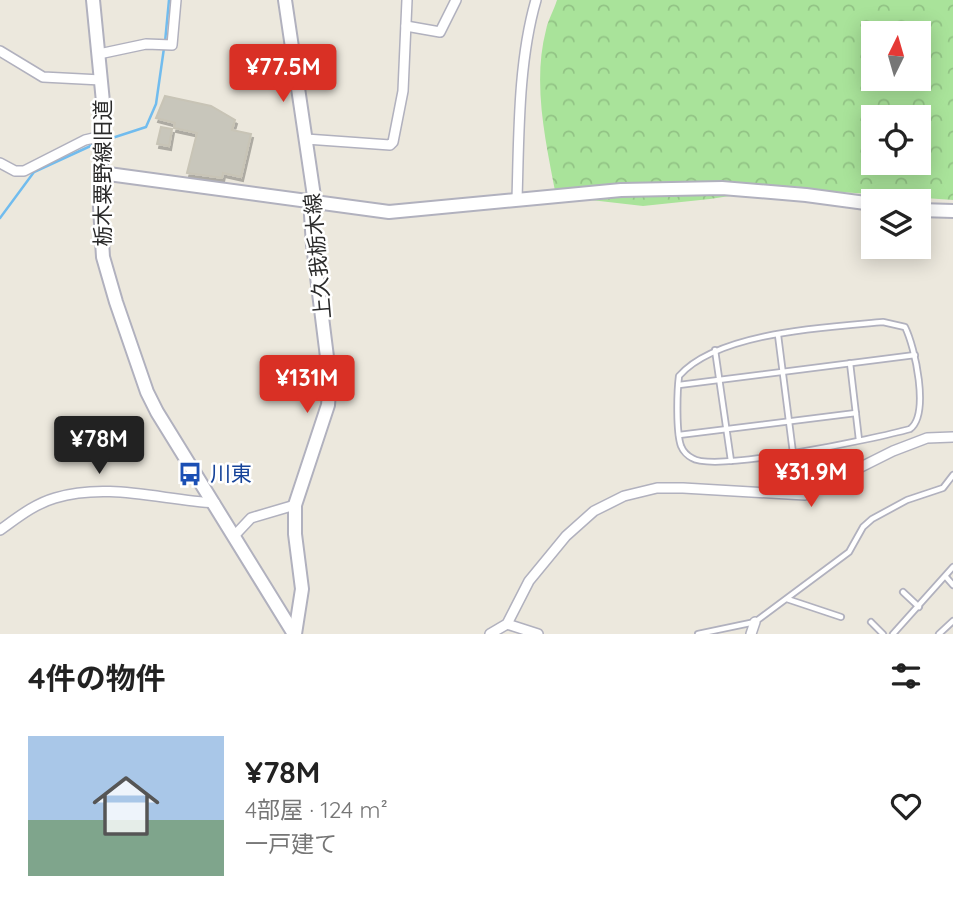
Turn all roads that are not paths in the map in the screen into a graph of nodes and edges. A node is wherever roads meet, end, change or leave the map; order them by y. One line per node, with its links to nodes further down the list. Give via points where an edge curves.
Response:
1 (93, 0): 9 (street, 栃木粟野線旧道)
2 (176, 0): 9 (street, via 172,45 146,44)
3 (285, 0): 12 (street, 上久我栃木線)
4 (407, 0): 7 (street)
5 (456, 0): 7 (street, via 440,32)
6 (536, 0): 15 (street, via 527,44)
7 (406, 26): 12 (street, via 403,91 393,142)
8 (0, 51): 10 (street, via 43,77)
9 (99, 54): 10 (street, 栃木粟野線旧道)
10 (101, 80): 11 (street, 栃木粟野線旧道)
11 (103, 136): 13 (street, via 85,140 24,171); 14 (street, 栃木粟野線旧道)
12 (306, 139): 16 (street, 上久我栃木線)
13 (0, 163)
14 (101, 173): 16 (street); 36 (street, 栃木粟野線旧道, via 102,245 116,302 157,412)
15 (517, 199): 16 (street, via 389,212); 17 (street, via 722,188)
16 (314, 203): 37 (street, 上久我栃木線, via 314,257 330,381 328,405)
17 (861, 203)
18 (931, 211): 19 (street)
19 (953, 212)
20 (778, 335): 21 (lane); 22 (lane, via 871,323 899,324 905,327); 24 (lane)
21 (715, 350): 25 (lane); 26 (lane, via 688,366 679,376)
22 (915, 355): 23 (lane); 32 (lane, via 920,404 916,424)
23 (850, 363): 24 (lane); 27 (lane)
24 (783, 372): 25 (lane); 28 (lane)
25 (719, 380): 26 (lane); 29 (lane)
26 (679, 385): 30 (lane)
27 (856, 413): 28 (lane); 32 (lane)
28 (788, 422): 29 (lane); 33 (lane)
29 (726, 429): 30 (lane); 34 (lane)
30 (679, 435): 34 (lane, via 692,458)
31 (953, 437): 50 (street, via 927,438 893,451 805,495 657,488 624,496 594,511 566,536 529,581)
32 (859, 440): 33 (lane)
33 (793, 453): 34 (lane)
34 (731, 461)
35 (953, 475): 44 (lane, via 943,488 906,500 872,519 849,552)
36 (215, 503): 38 (street, via 90,491 54,498); 39 (street, 栃木粟野線旧道)
37 (295, 505): 39 (street, via 251,518); 51 (street, 上久我栃木線, via 302,589)
38 (0, 530)
39 (235, 535): 51 (street, 栃木粟野線旧道)
40 (953, 568): 41 (lane)
41 (946, 577): 42 (lane); 45 (lane)
42 (953, 585)
43 (903, 592): 45 (lane)
44 (787, 599): 46 (lane); 48 (lane)
45 (919, 607): 57 (lane)
46 (841, 617)
47 (953, 621): 58 (lane)
48 (755, 622): 54 (lane); 55 (street)
49 (872, 622): 56 (lane)
50 (507, 624): 52 (street); 53 (street)
51 (295, 634)
52 (490, 634)
53 (538, 634)
54 (698, 634)
55 (751, 634)
56 (883, 634)
57 (893, 634)
58 (939, 634)

